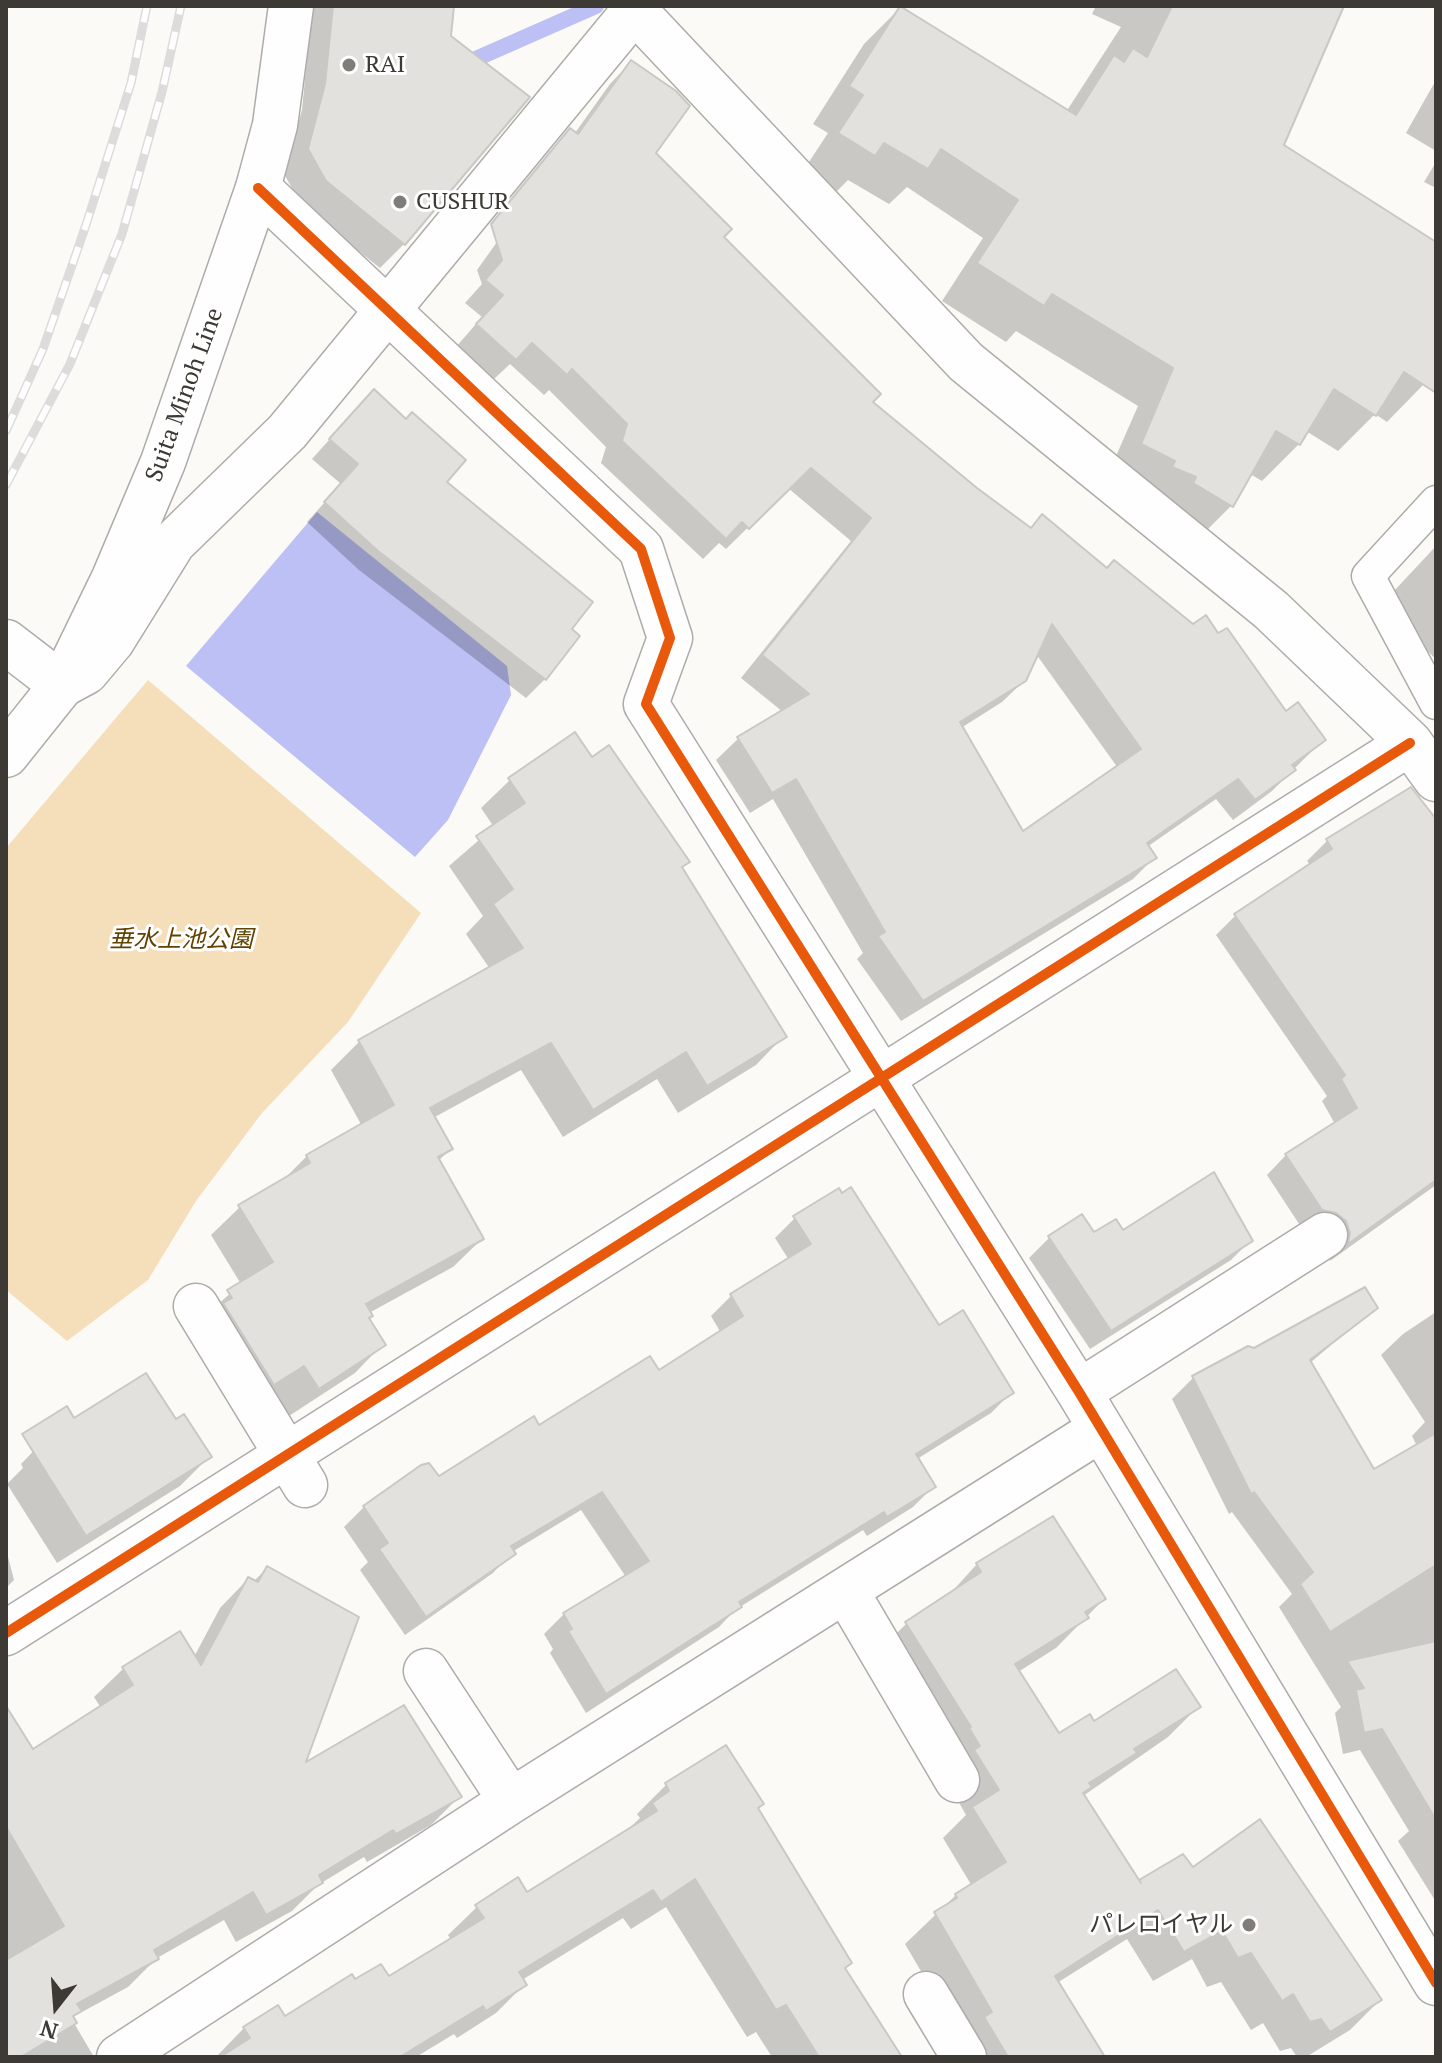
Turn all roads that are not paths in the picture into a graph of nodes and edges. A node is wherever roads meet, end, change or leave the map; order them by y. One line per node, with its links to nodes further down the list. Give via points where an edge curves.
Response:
1 (291, 6): 3 (street, Suita Minoh Line, via 275,125)
2 (637, 8): 4 (street); 9 (street, via 966,362)
3 (258, 188): 4 (street); 7 (street, Suita Minoh Line, via 163,462)
4 (389, 313): 7 (street, via 287,432 173,543 112,641 86,672); 12 (street, via 641,549 670,638 646,704)
5 (1436, 502): 8 (lane, via 1368,576)
6 (17, 650): 7 (street)
7 (62, 685): 10 (street, Suita Minoh Line)
8 (1436, 703)
9 (1423, 729): 11 (street); 12 (street)
10 (6, 755)
11 (1436, 779)
12 (881, 1076): 15 (street); 17 (street)
13 (1325, 1235): 15 (street)
14 (196, 1306): 17 (street)
15 (1079, 1392): 16 (street)
16 (1101, 1429): 18 (street); 23 (street)
17 (296, 1470): 19 (street)
18 (846, 1591): 21 (street); 22 (street)
19 (6, 1633)
20 (426, 1671): 22 (street)
21 (957, 1780)
22 (511, 1801): 25 (street)
23 (1436, 1983)
24 (926, 1994): 26 (street)
25 (119, 2057)
26 (964, 2057)

